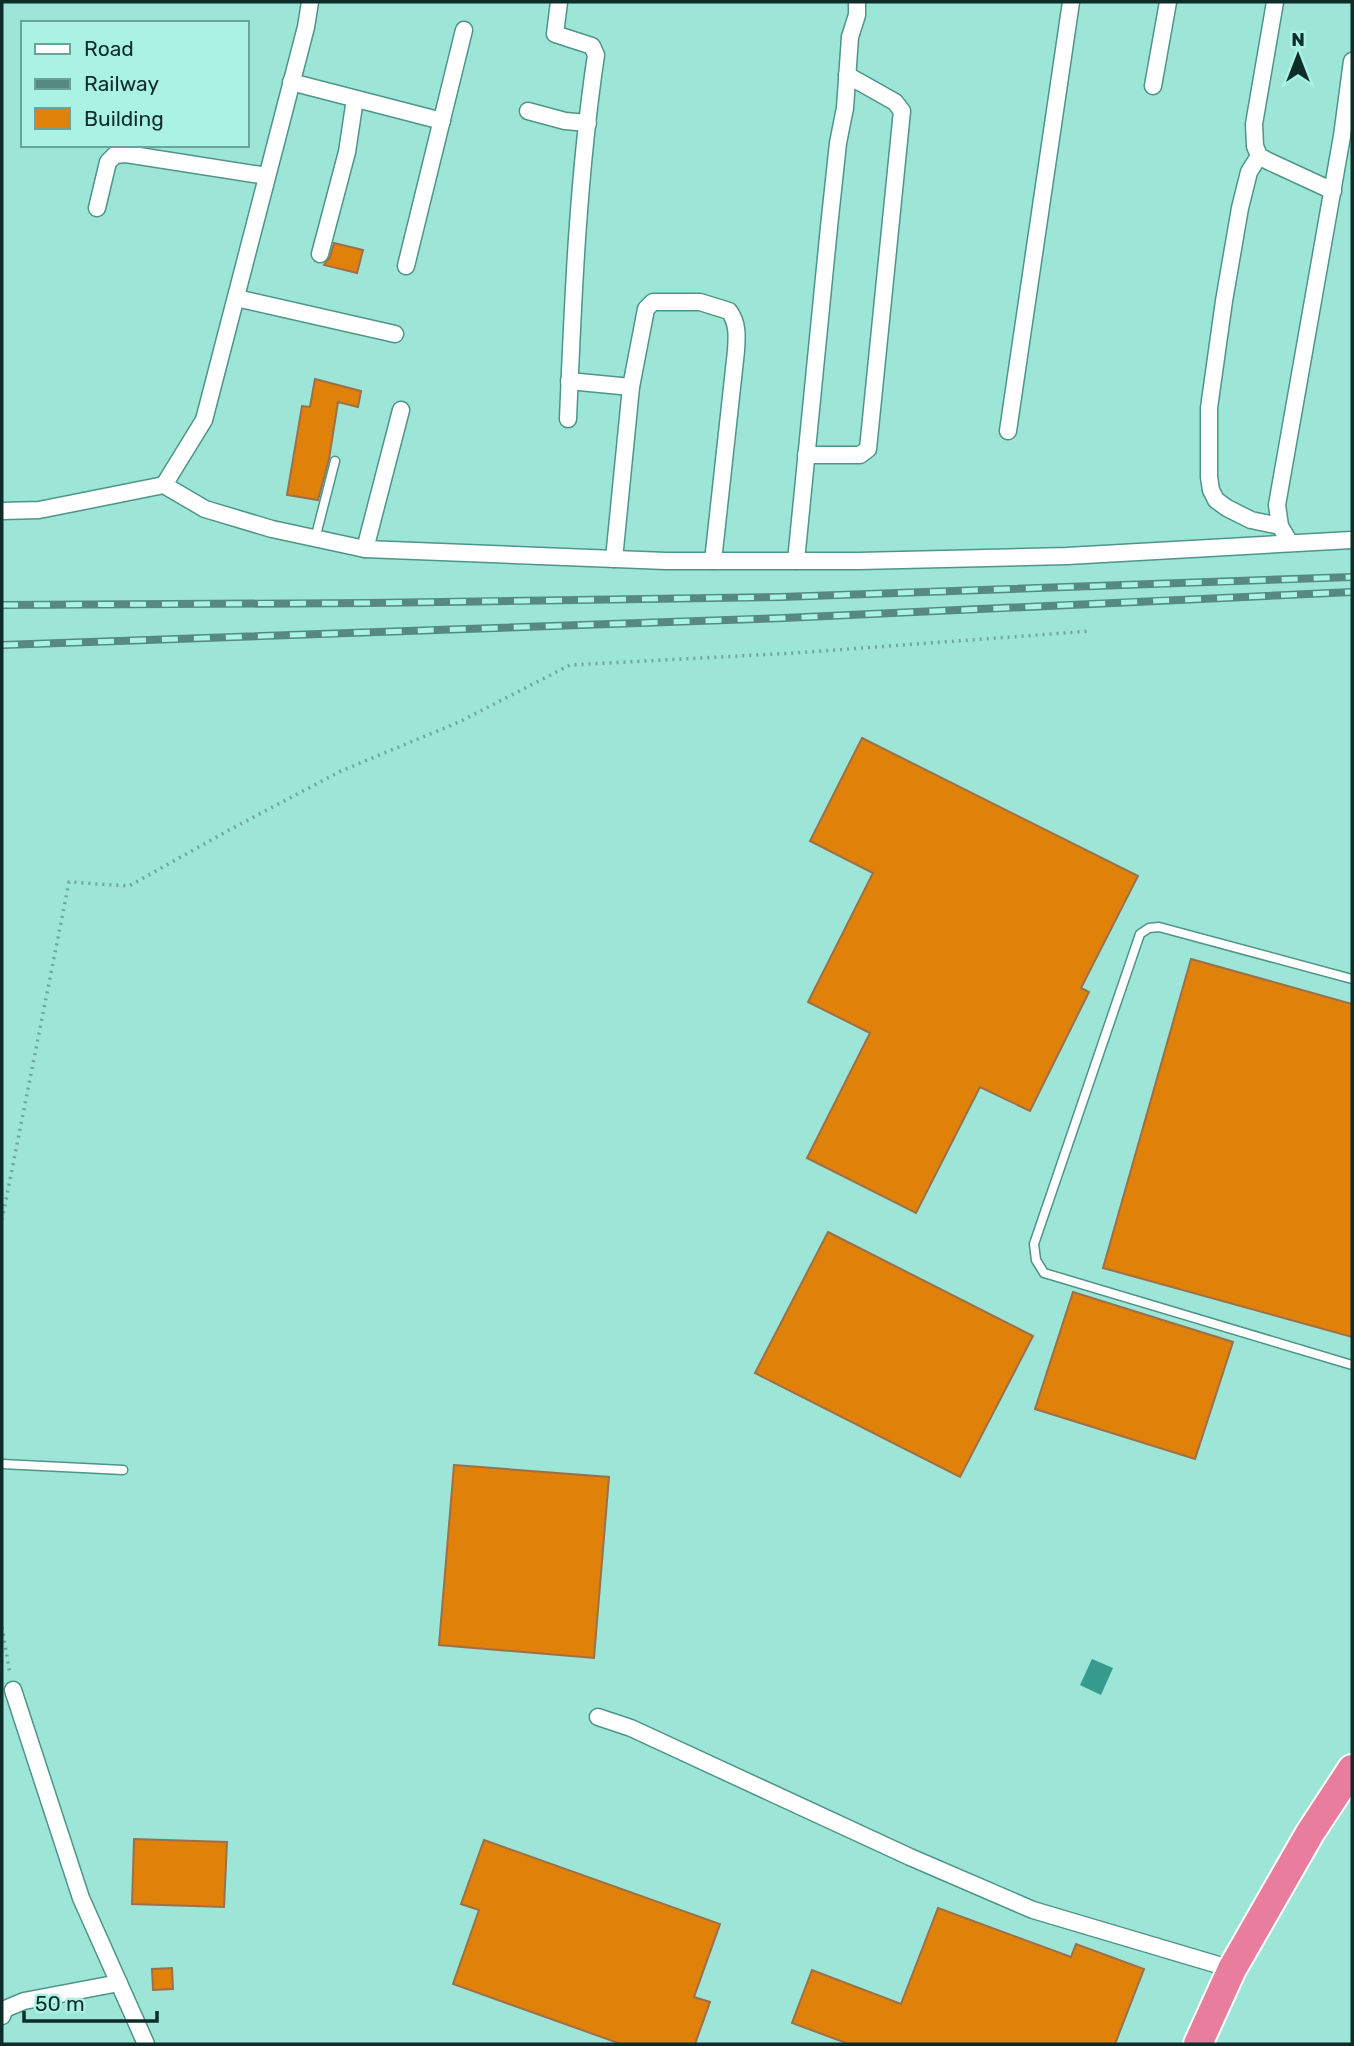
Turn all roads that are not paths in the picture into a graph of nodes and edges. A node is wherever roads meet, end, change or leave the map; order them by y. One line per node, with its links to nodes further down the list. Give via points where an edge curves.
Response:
1 (310, 2): 10 (street)
2 (559, 2): 15 (street, via 555,34 595,49)
3 (857, 2): 9 (street)
4 (1071, 2): 29 (street)
5 (1168, 2): 11 (street)
6 (1275, 2): 17 (street, via 1254,124)
7 (464, 30): 14 (street)
8 (1352, 61): 19 (street)
9 (847, 75): 30 (street); 30 (street, via 895,102 902,111 868,449 860,456)
10 (291, 82): 12 (street); 18 (street)
11 (1153, 86)
12 (355, 99): 14 (street); 21 (street)
13 (527, 111): 15 (street)
14 (442, 121): 22 (street)
15 (588, 122): 25 (street)
16 (150, 151): 18 (street); 20 (street, via 114,155 108,162)
17 (1259, 156): 19 (street); 34 (street, via 1249,172 1240,208 1224,301 1209,408 1209,477 1216,500 1227,508 1251,520)
18 (267, 176): 23 (street)
19 (1333, 191): 34 (street, via 1277,505)
20 (97, 208)
21 (320, 254)
22 (406, 266)
23 (236, 298): 24 (street); 32 (street, via 204,420)
24 (395, 334)
25 (569, 381): 26 (street); 28 (street)
26 (631, 387): 39 (street); 40 (street, via 646,309 653,302 700,302 729,311 735,321 736,351)
27 (401, 410): 38 (street)
28 (568, 419)
29 (1009, 431)
30 (806, 455): 41 (street)
31 (335, 461): 35 (lane)
32 (164, 485): 33 (street, via 39,510); 35 (street, via 205,509)
33 (2, 511)
34 (1280, 526): 37 (street)
35 (315, 539): 38 (street)
36 (1352, 540): 37 (street)
37 (1290, 543): 41 (street, via 1067,556)
38 (365, 549): 39 (street)
39 (614, 559): 40 (street)
40 (712, 561): 41 (street)
41 (796, 561)
42 (1352, 979): 43 (lane, via 1159,927 1140,934 1034,1244 1036,1261 1044,1273)
43 (1352, 1365)
44 (2, 1464): 45 (lane)
45 (123, 1470)
46 (13, 1690): 50 (street, via 81,1898)
47 (598, 1717): 49 (street, via 1033,1910)
48 (1352, 1769): 49 (highway)
49 (1231, 1969): 53 (highway)
50 (119, 1983): 51 (street, via 24,2001 5,2009); 52 (street)
51 (2, 2016)
52 (146, 2044)
53 (1198, 2044)

